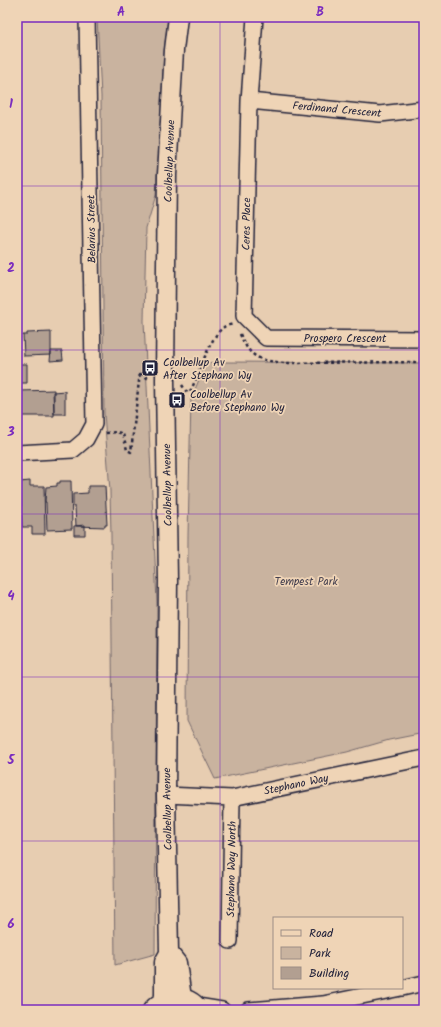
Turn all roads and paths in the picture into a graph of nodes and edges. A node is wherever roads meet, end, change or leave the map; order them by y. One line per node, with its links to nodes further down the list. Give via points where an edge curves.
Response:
1 (87, 17): 14 (street, Belarius Street, via 94,424 86,439 73,450)
2 (178, 17): 16 (street, Coolbellup Avenue, via 167,175)
3 (255, 17): 4 (street, Ceres Place)
4 (249, 101): 5 (street, Ferdinand Crescent, via 380,114); 8 (street, Ceres Place, via 244,316)
5 (424, 109)
6 (236, 324): 11 (path, via 224,326 216,337 190,392 186,391)
7 (238, 331): 10 (path, via 252,355 263,360 284,363)
8 (266, 338): 9 (street, Prospero Crescent)
9 (424, 339)
10 (424, 362)
11 (178, 379)
12 (151, 380): 13 (path, via 140,372 131,452 127,450 123,434)
13 (102, 434)
14 (17, 453)
15 (424, 758): 17 (street, Stephano Way)
16 (166, 795): 17 (street, Stephano Way); 19 (street, Coolbellup Avenue)
17 (232, 798): 18 (street, Stephano Way North)
18 (230, 941)
19 (169, 953): 23 (street, Coolbellup Avenue, via 177,962); 24 (street, Coolbellup Avenue, via 164,962)
20 (424, 983): 21 (street)
21 (403, 988)
22 (396, 989): 26 (street, via 323,1004)
23 (193, 1004): 24 (street, via 173,997); 25 (street)
24 (158, 1005)
25 (222, 1010)
26 (248, 1010)

